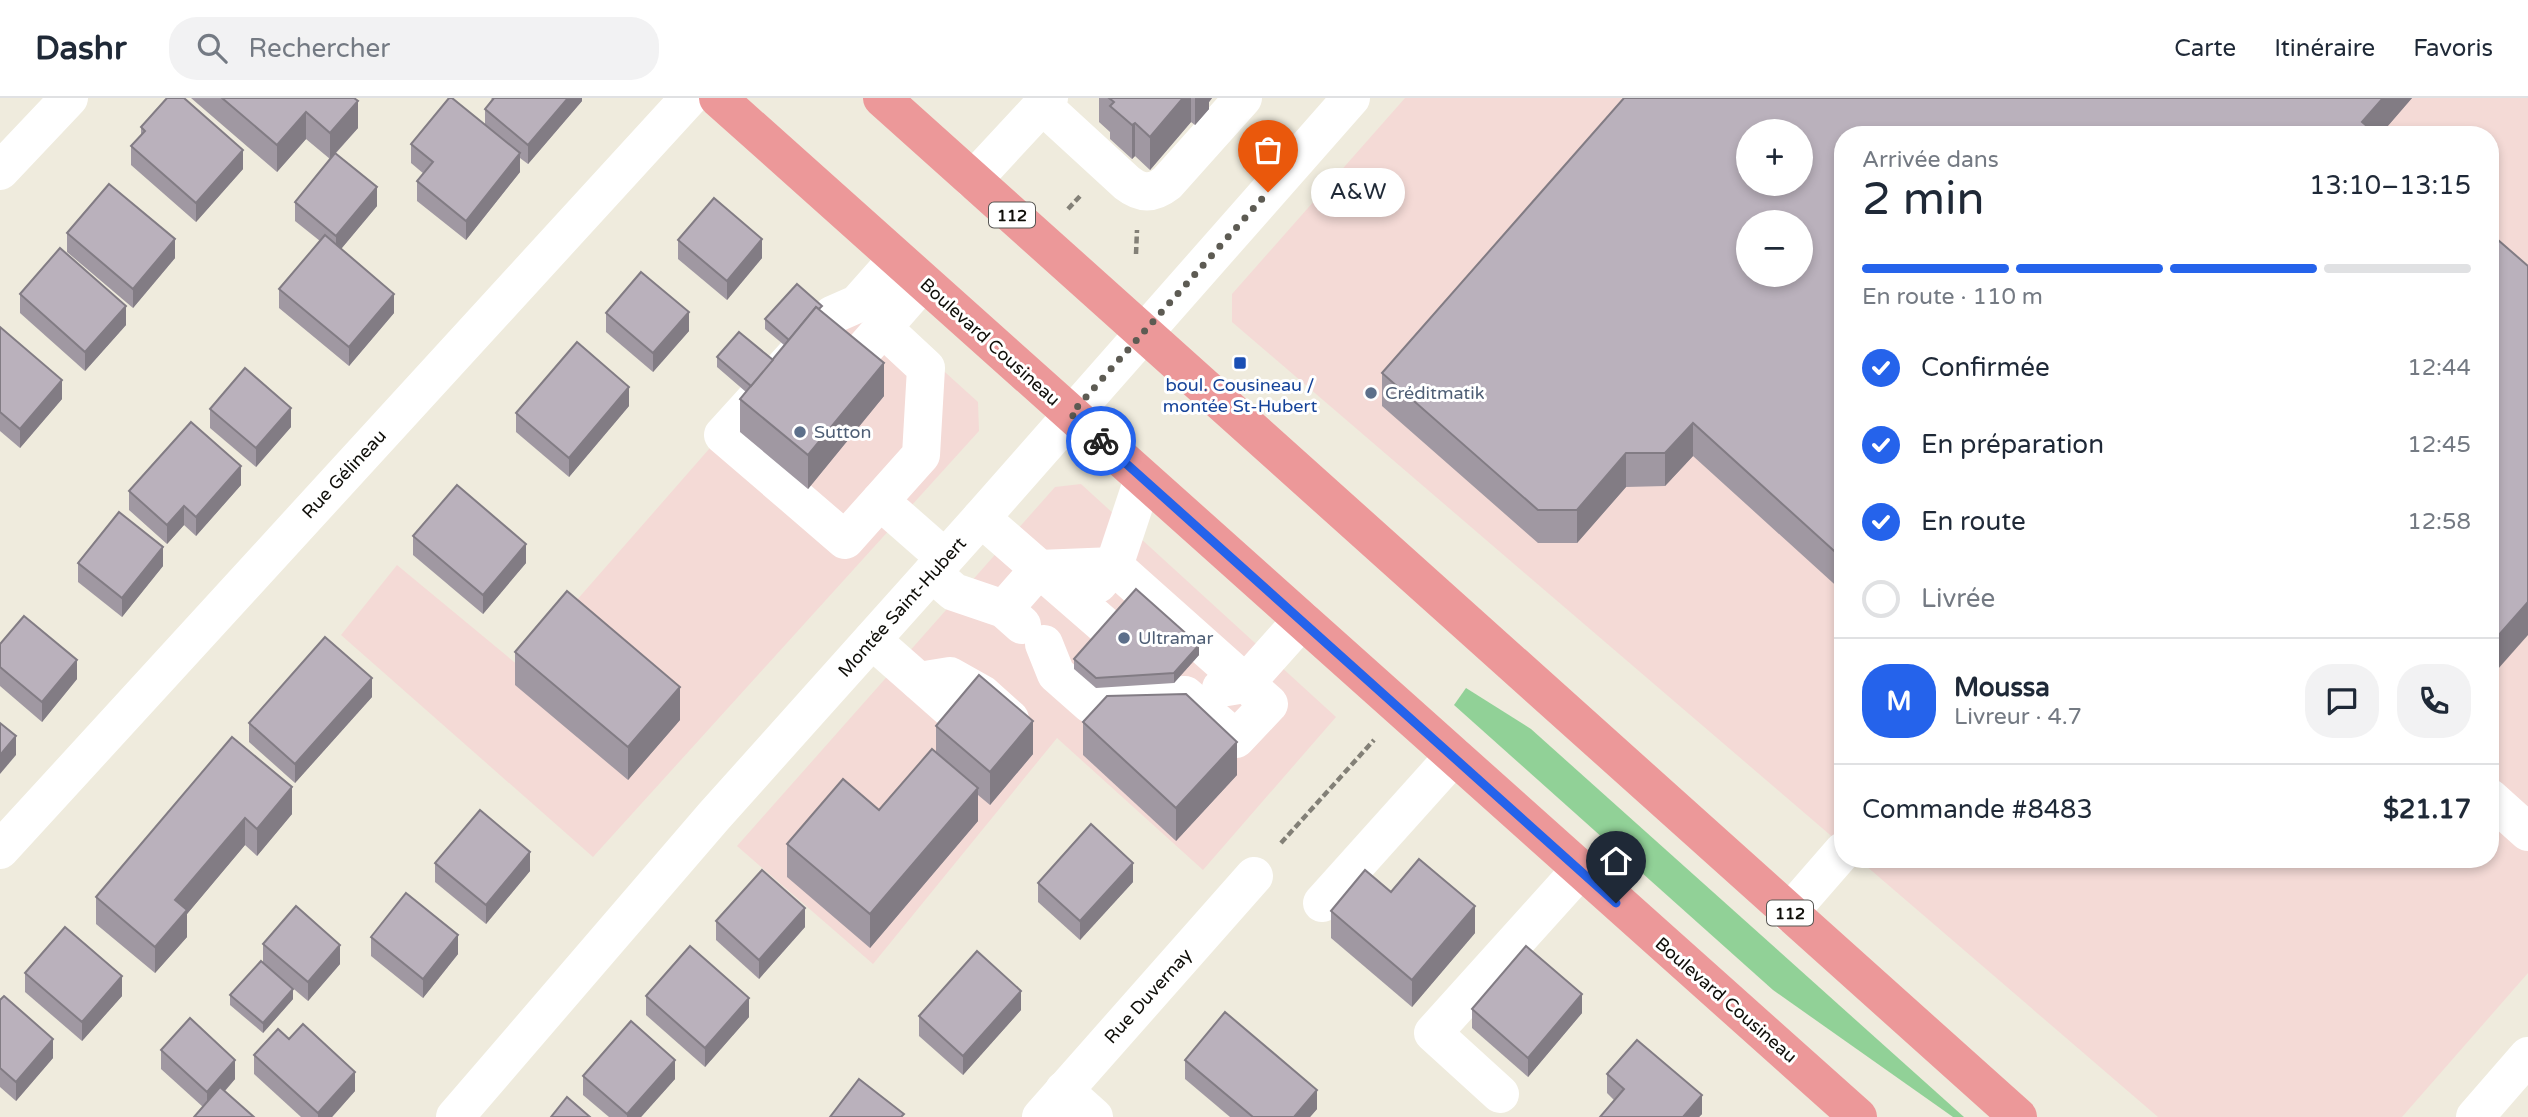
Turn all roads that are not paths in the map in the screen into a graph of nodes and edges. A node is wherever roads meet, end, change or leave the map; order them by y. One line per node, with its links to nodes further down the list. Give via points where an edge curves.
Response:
1 (69, 98): 8 (street)
2 (689, 98): 34 (street, Rue Gélineau)
3 (718, 98): 10 (main road, Boulevard Cousineau)
4 (881, 98): 9 (main road, 112)
5 (1243, 98): 7 (street, via 1167,183 1148,192 1127,183)
6 (1351, 98): 12 (street, Montée Saint-Hubert)
7 (1046, 102): 9 (street)
8 (0, 170)
9 (973, 180): 12 (main road, 112)
10 (910, 271): 11 (street); 14 (main road, Boulevard Cousineau); 16 (street, via 832,315 723,435 845,540)
11 (883, 328): 13 (street); 16 (street, via 926,368 921,455)
12 (1143, 333): 14 (street, Montée Saint-Hubert); 39 (main road, 112)
13 (855, 359)
14 (1071, 414): 15 (main road, Boulevard Cousineau); 17 (street, Montée Saint-Hubert)
15 (1143, 479): 19 (street); 23 (main road, Boulevard Cousineau)
16 (880, 500): 18 (street)
17 (981, 519): 18 (street, Montée Saint-Hubert); 20 (street)
18 (938, 566): 22 (street, via 954,592); 24 (street, Montée Saint-Hubert)
19 (1114, 566): 20 (street); 21 (street); 27 (street)
20 (1039, 569): 21 (street); 22 (street)
21 (1079, 606): 25 (street); 28 (street)
22 (1004, 609): 25 (street)
23 (1302, 620): 27 (street); 31 (main road, Boulevard Cousineau)
24 (872, 640): 26 (street); 43 (street, Montée Saint-Hubert)
25 (1044, 644): 28 (street, via 1056,674 1090,704)
26 (919, 681): 29 (street); 30 (street, via 950,677 982,694)
27 (1245, 684): 28 (street); 28 (street, via 1269,704 1236,738)
28 (1185, 695)
29 (956, 714)
30 (1027, 734)
31 (1454, 756): 36 (main road, Boulevard Cousineau); 38 (street)
32 (2499, 806): 33 (street)
33 (2528, 832)
34 (0, 850)
35 (1834, 862): 39 (street)
36 (1580, 870): 41 (street, via 1433,1033); 45 (main road, Boulevard Cousineau)
37 (1254, 876): 42 (street, Rue Duvernay)
38 (1322, 903)
39 (1790, 913): 46 (main road, 112)
40 (2528, 1056): 47 (street)
41 (1500, 1094)
42 (1053, 1104): 44 (street)
43 (455, 1117)
44 (1094, 1117)
45 (1858, 1117)
46 (2018, 1117)
47 (2475, 1117)

